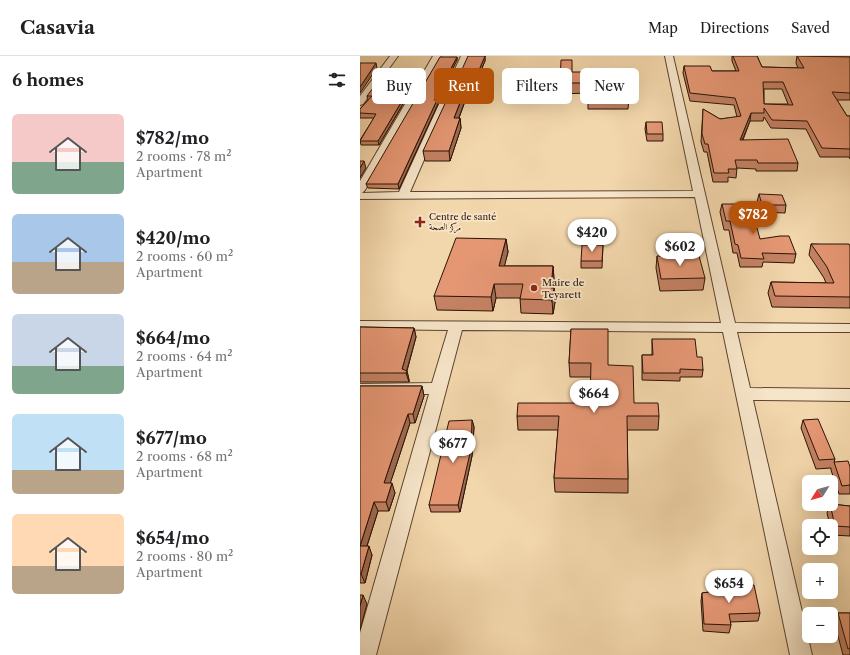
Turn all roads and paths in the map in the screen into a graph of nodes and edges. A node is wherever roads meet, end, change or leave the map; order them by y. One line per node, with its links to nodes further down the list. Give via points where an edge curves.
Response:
1 (394, 56): 5 (street)
2 (437, 56): 6 (street)
3 (465, 56): 8 (street)
4 (669, 56): 7 (street)
5 (360, 102)
6 (360, 190)
7 (699, 194): 8 (street); 12 (street)
8 (403, 195): 9 (street)
9 (360, 196)
10 (360, 325): 11 (street)
11 (456, 326): 12 (street); 14 (street)
12 (728, 327): 13 (street); 16 (street)
13 (850, 328)
14 (439, 388): 15 (street); 18 (street)
15 (360, 389)
16 (743, 394): 17 (street); 19 (street)
17 (850, 396)
18 (365, 655)
19 (801, 655)

